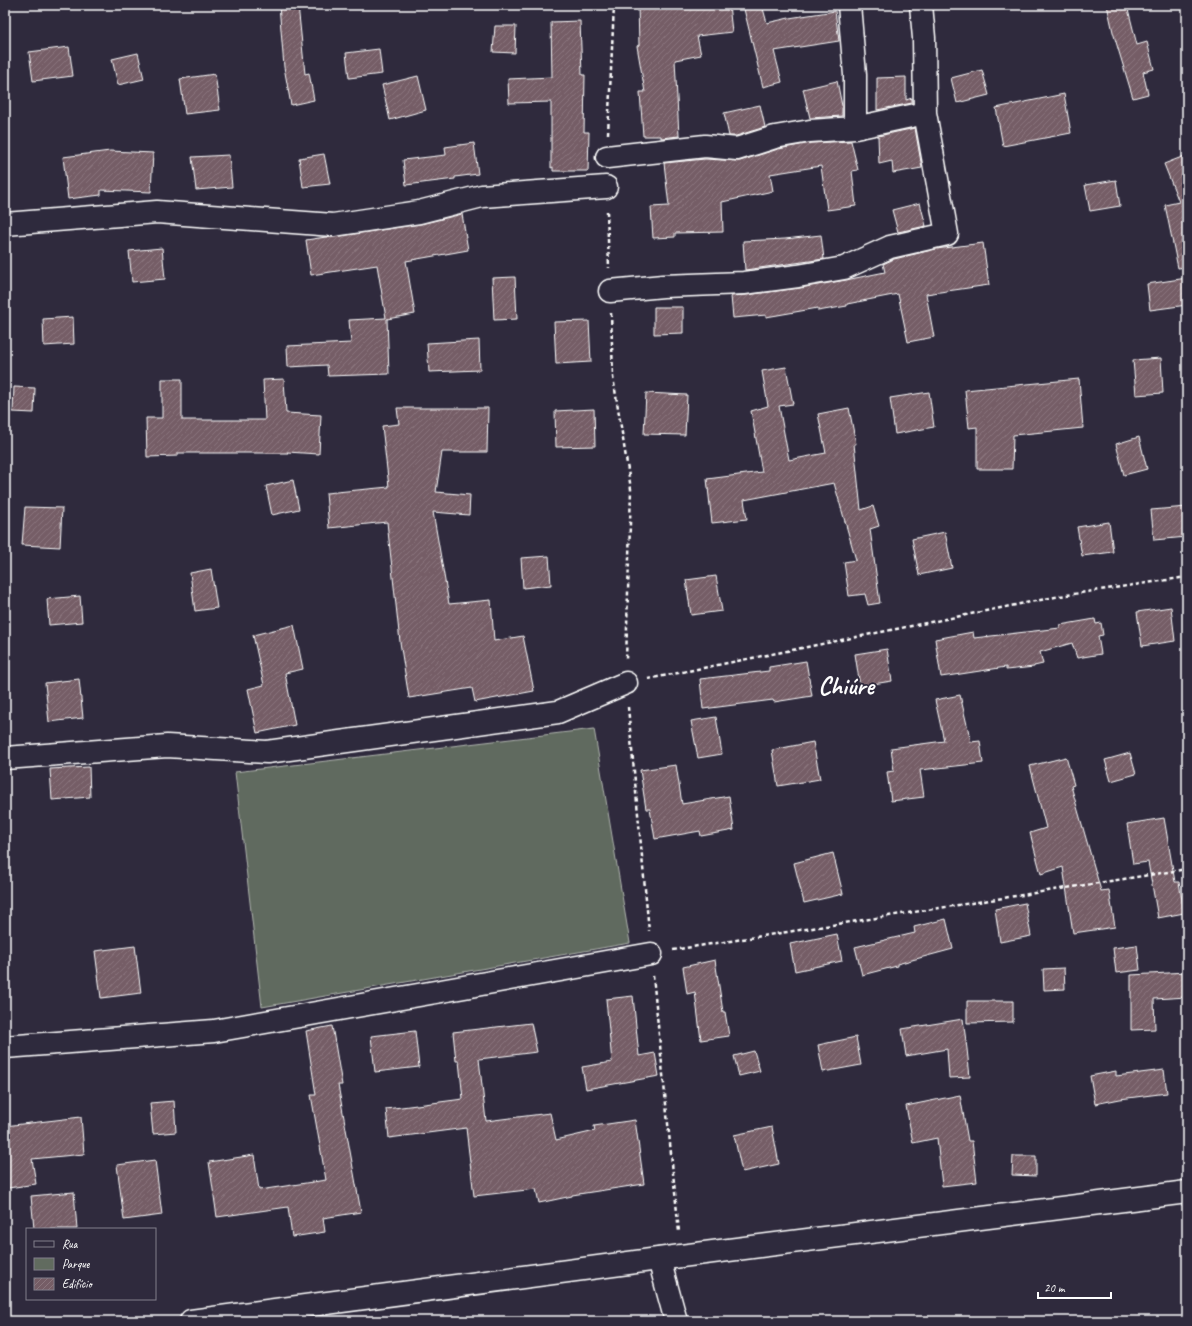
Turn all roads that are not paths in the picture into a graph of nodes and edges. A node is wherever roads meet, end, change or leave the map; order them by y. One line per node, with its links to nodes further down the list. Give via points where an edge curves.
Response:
1 (849, 5): 4 (main road, via 855,75)
2 (921, 5): 3 (main road, via 924,38)
3 (924, 113): 4 (main road); 8 (main road, via 947,234 890,248 844,268 798,276 744,283)
4 (855, 128): 5 (main road, via 810,131 775,137 737,149 705,146)
5 (607, 157)
6 (606, 186): 7 (main road, via 482,196 419,212 333,225 156,212)
7 (5, 224)
8 (610, 291)
9 (626, 683): 10 (main road, via 558,712 267,752 167,746)
10 (5, 758)
11 (651, 954): 12 (main road, via 214,1031)
12 (5, 1047)
13 (1187, 1192): 14 (main road)
14 (659, 1259): 15 (main road); 16 (main road)
15 (191, 1321)
16 (676, 1321)

